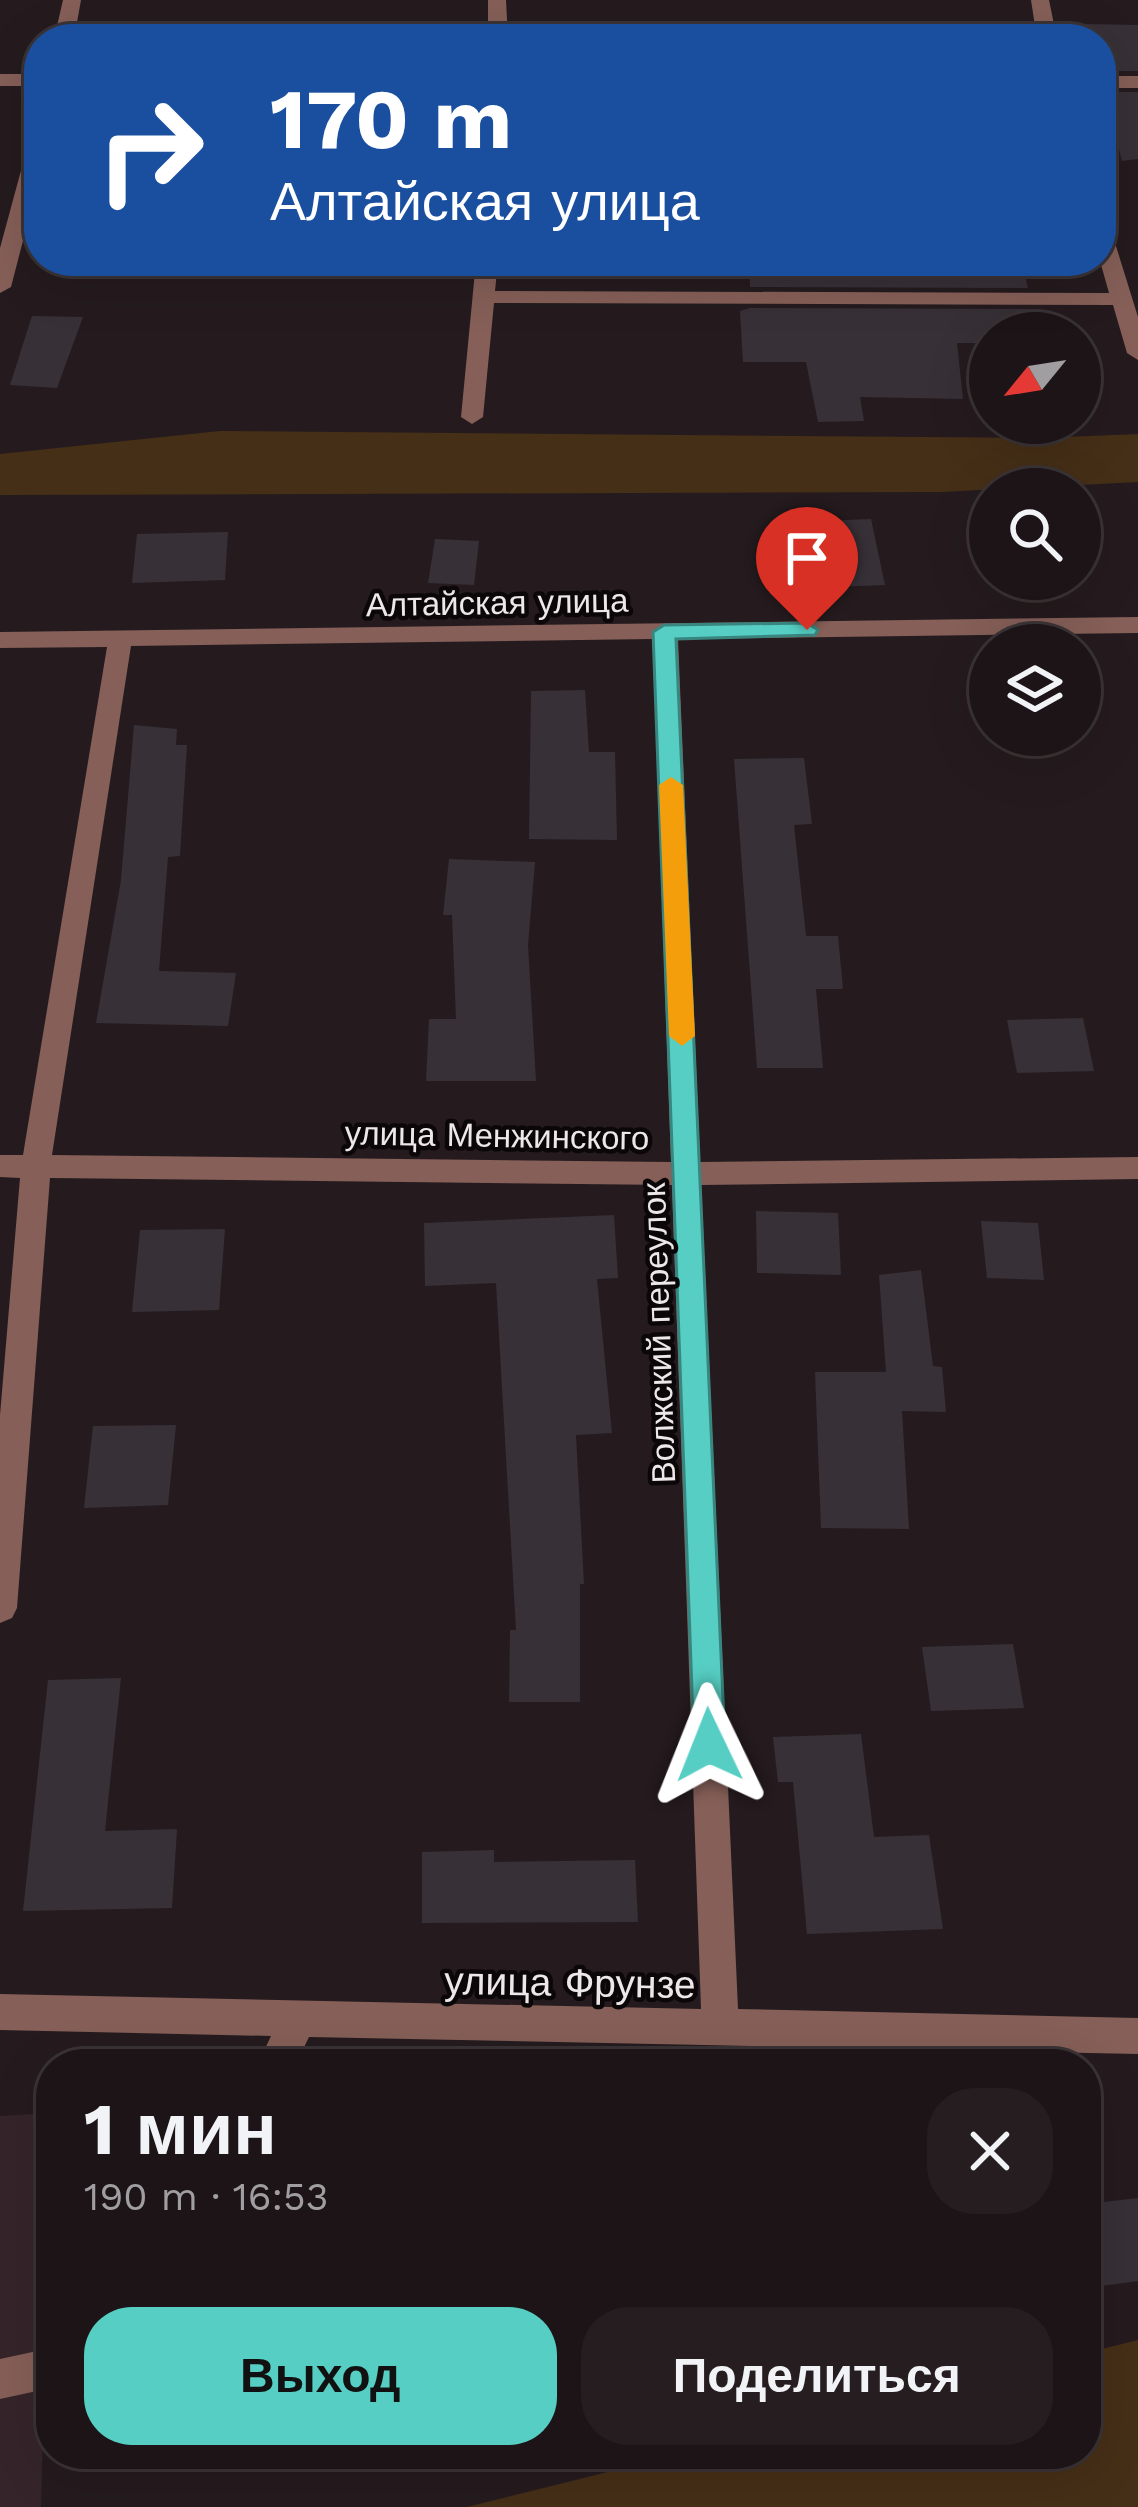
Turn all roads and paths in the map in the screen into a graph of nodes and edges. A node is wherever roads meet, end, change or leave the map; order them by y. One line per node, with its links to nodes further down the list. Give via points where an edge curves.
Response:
1 (24, 197): 4 (street)
2 (486, 276): 5 (street)
3 (1115, 276): 6 (street)
4 (0, 287)
5 (484, 297): 6 (street); 8 (street)
6 (1122, 299): 7 (street)
7 (1136, 343)
8 (472, 417)
9 (1138, 626): 10 (street, Алтайская улица)
10 (664, 632): 12 (street, Алтайская улица); 16 (street, Волжский переулок)
11 (0, 640): 12 (street, Алтайская улица)
12 (120, 640): 13 (street)
13 (36, 1165): 14 (street, улица Менжинского); 16 (street, улица Менжинского); 17 (street)
14 (0, 1166)
15 (1138, 1168): 16 (street, улица Менжинского)
16 (688, 1174): 20 (street, Волжский переулок)
17 (0, 1608)
18 (0, 2012): 19 (street, улица Фрунзе)
19 (298, 2020): 20 (street, улица Фрунзе); 22 (street)
20 (720, 2030): 21 (street, улица Фрунзе)
21 (1138, 2036)
22 (284, 2049)
23 (36, 2371): 24 (street)
24 (0, 2379)

